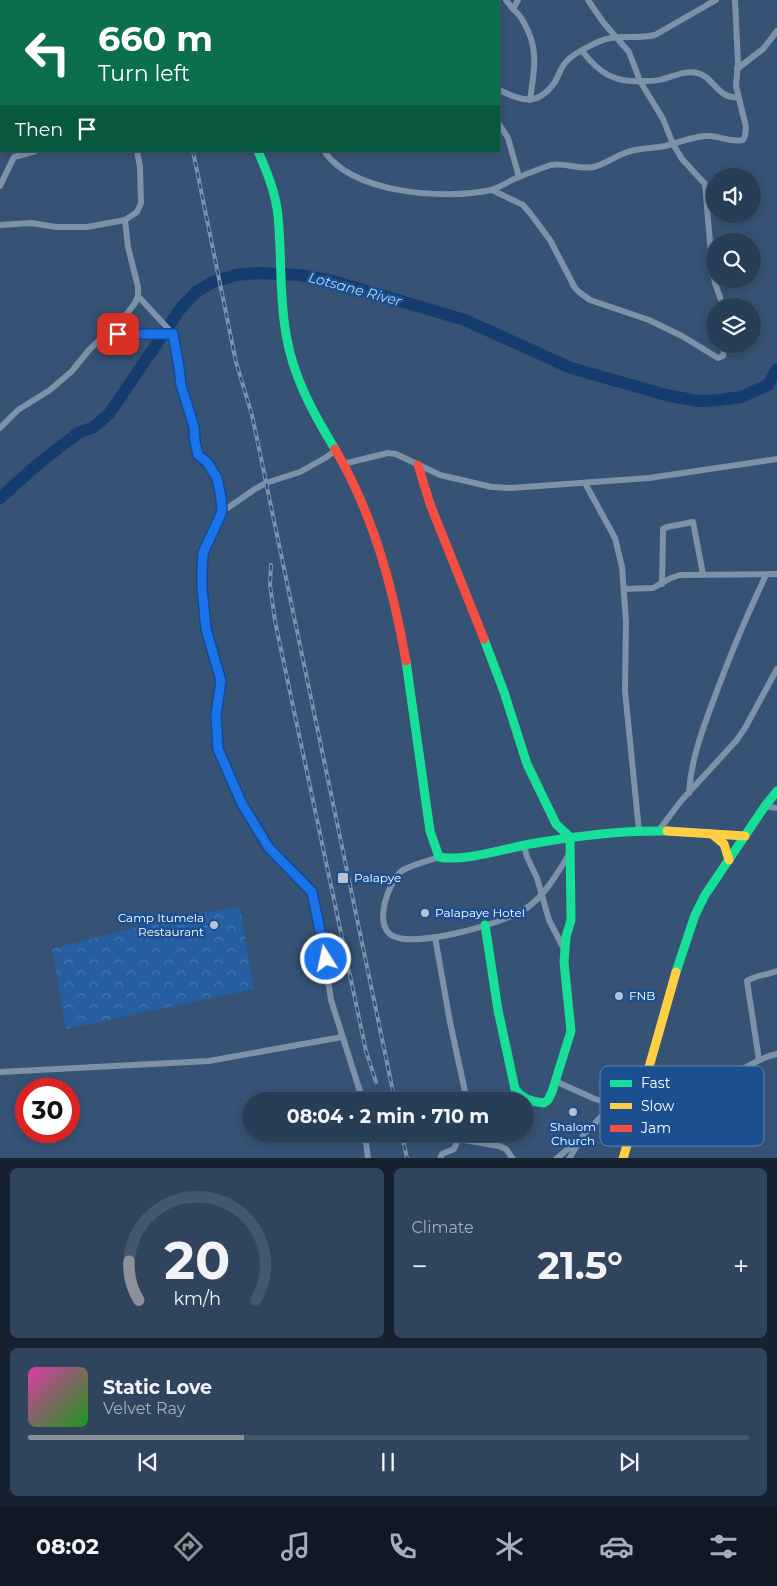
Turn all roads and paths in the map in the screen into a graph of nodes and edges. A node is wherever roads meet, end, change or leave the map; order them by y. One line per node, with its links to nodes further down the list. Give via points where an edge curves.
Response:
1 (506, 0): 6 (street)
2 (518, 0): 6 (street)
3 (588, 0): 8 (street)
4 (716, 0): 8 (street, via 655,35)
5 (735, 0): 10 (street)
6 (514, 9): 14 (street, via 527,28 535,56)
7 (777, 31): 10 (street, via 763,49)
8 (616, 37): 9 (street); 11 (street, via 631,56)
9 (582, 51): 11 (street, via 607,75 617,80); 14 (street, via 564,63 544,95)
10 (737, 69): 13 (street)
11 (640, 81): 13 (street, via 694,72 702,74 722,94); 16 (street, via 663,119)
12 (500, 90): 14 (street, via 520,100)
13 (738, 98): 16 (street, via 746,127 743,140 730,142 712,136)
14 (530, 100)
15 (500, 126): 23 (street, via 508,138)
16 (673, 144): 23 (street, via 623,153 594,166 553,164); 29 (street, via 705,184 712,266)
17 (9, 152): 22 (street)
18 (32, 152): 22 (street)
19 (137, 152): 26 (street, via 141,203 137,212)
20 (258, 152): 36 (street, via 272,183 278,216 285,329 296,373)
21 (325, 152): 25 (street, via 355,176 390,188 432,194)
22 (14, 157): 24 (street)
23 (519, 177): 25 (street)
24 (0, 186)
25 (492, 190): 32 (street, via 523,205 550,240 575,288 590,300 650,320)
26 (125, 220): 27 (street, via 87,227 31,222); 28 (street)
27 (0, 225)
28 (138, 296): 30 (street); 31 (street, via 126,315)
29 (720, 298)
30 (173, 334): 31 (street); 41 (street, via 198,455 217,478)
31 (104, 335): 35 (street, via 72,371 50,390 18,410)
32 (706, 351)
33 (710, 353): 34 (street, via 718,358)
34 (724, 353)
35 (0, 428)
36 (335, 451): 38 (street); 41 (street, via 300,472 255,488)
37 (777, 459): 40 (street, via 649,478)
38 (343, 464): 39 (street, via 388,453); 59 (street, via 382,556 395,606 409,676 430,831)
39 (418, 465): 40 (street, via 440,475 492,487); 56 (street, via 430,504 504,692 527,764 556,824)
40 (585, 483): 46 (street, via 615,538)
41 (222, 512): 66 (street, via 203,553 202,588 206,629 221,681 216,714 218,749 242,804 269,848 312,892 331,1000)
42 (703, 574): 44 (street); 45 (street, via 680,575); 45 (street, via 693,522 666,527 663,529)
43 (777, 574): 44 (street)
44 (766, 575): 49 (street, via 746,617 700,736 691,769)
45 (662, 584): 46 (street, via 653,588)
46 (624, 589): 53 (street, via 625,691)
47 (777, 668): 49 (street, via 736,741)
48 (777, 791): 50 (street)
49 (689, 793): 52 (street)
50 (765, 806): 51 (street); 55 (street)
51 (777, 808)
52 (659, 830): 53 (street); 54 (street)
53 (639, 831): 56 (street)
54 (712, 833): 55 (street); 60 (street, via 724,844)
55 (745, 836): 60 (street)
56 (570, 837): 57 (street); 58 (street)
57 (524, 846): 59 (street, via 448,859); 61 (street)
58 (570, 852): 61 (street); 64 (street, via 571,920)
59 (439, 857): 63 (street, via 403,870 397,876 382,916 384,928 391,936 417,940)
60 (729, 860): 69 (street, via 695,915)
61 (540, 895): 62 (street, via 528,907); 64 (street)
62 (484, 925): 63 (street); 72 (street, via 515,1089 525,1099 544,1103)
63 (435, 937): 74 (street)
64 (565, 950): 72 (street, via 571,1031)
65 (777, 971): 68 (street, via 749,979 747,984)
66 (342, 1037): 71 (street, via 209,1061); 73 (street)
67 (777, 1054): 68 (street)
68 (759, 1060): 70 (street)
69 (649, 1066)
70 (748, 1066)
71 (0, 1072)
72 (555, 1081): 75 (street)
73 (360, 1092)
74 (465, 1092)
75 (600, 1100)
76 (600, 1118): 80 (street)
77 (366, 1142): 81 (street)
78 (456, 1142): 82 (street, via 454,1149)
79 (482, 1142): 83 (street, via 506,1149)
80 (576, 1145): 84 (street); 85 (street)
81 (368, 1158)
82 (440, 1158)
83 (513, 1158)
84 (556, 1158)
85 (569, 1158)

